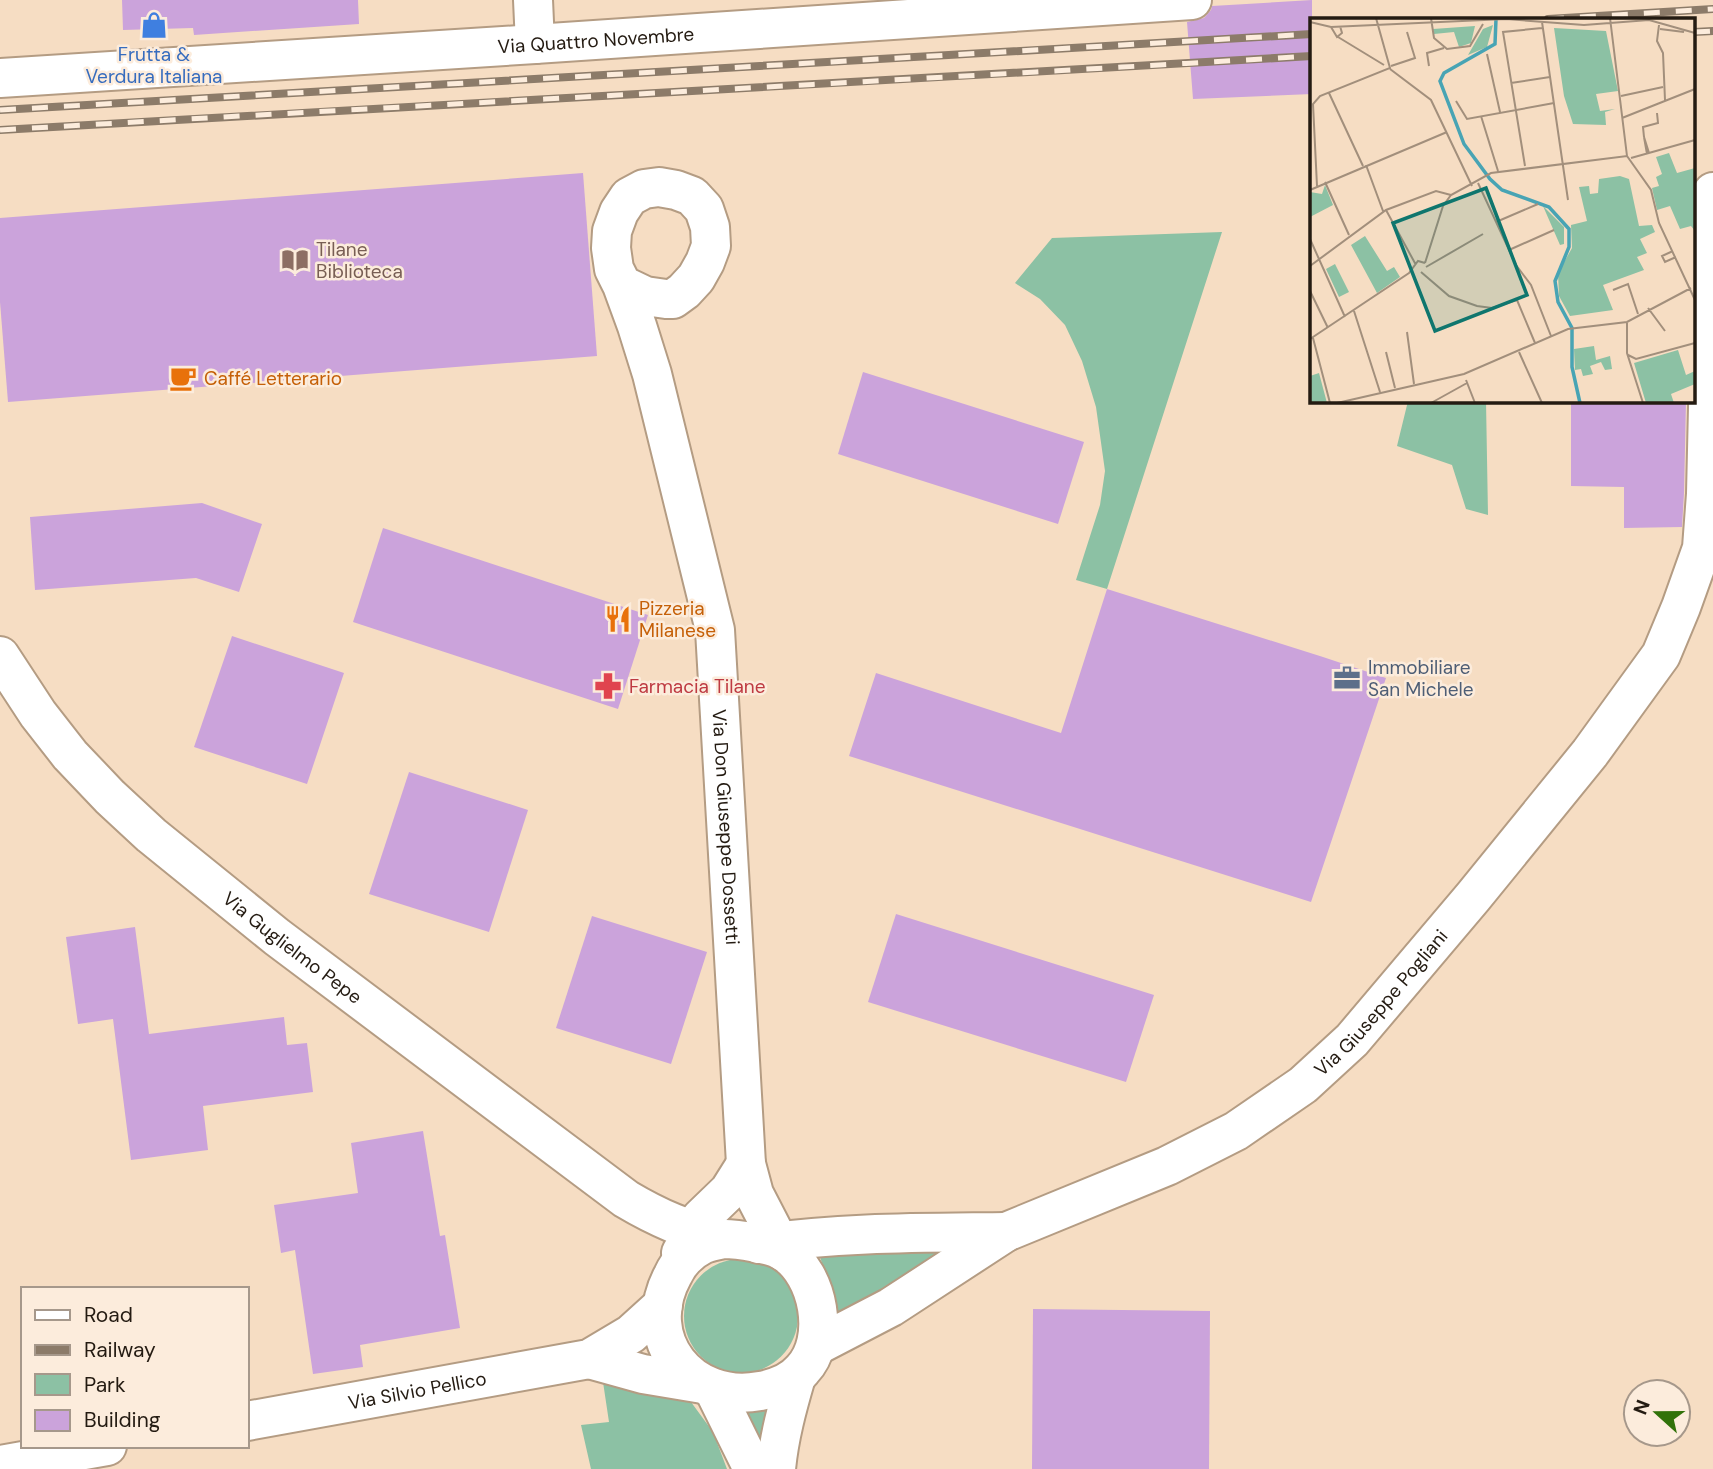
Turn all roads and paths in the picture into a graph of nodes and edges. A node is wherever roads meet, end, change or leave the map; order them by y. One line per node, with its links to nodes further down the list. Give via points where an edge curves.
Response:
1 (533, 0): 4 (street)
2 (1192, 0): 3 (street, Via Quattro Novembre)
3 (990, 7): 4 (street, Via Quattro Novembre)
4 (536, 44): 5 (street, Via Quattro Novembre)
5 (0, 78)
6 (1713, 192): 13 (street, Via Giuseppe Pogliani, via 1702,548 1661,655 1590,753 1473,897 1352,1040 1303,1085 1236,1131 1167,1166)
7 (622, 285): 8 (street, via 645,296); 8 (street, via 611,248 619,212 629,197 644,189 676,190 692,196 704,209 710,246 696,278); 9 (street, Via Don Giuseppe Dossetti)
8 (673, 299): 9 (street, Via Don Giuseppe Dossetti, via 663,321)
9 (652, 374): 11 (street, Via Don Giuseppe Dossetti, via 715,630)
10 (0, 656): 12 (street, Via Guglielmo Pepe, via 70,755 151,835 277,937)
11 (746, 1164): 14 (street, Via Don Giuseppe Dossetti, via 754,1194); 14 (street, via 729,1191)
12 (626, 1199): 14 (street, Via Guglielmo Pepe); 15 (street, Via Guglielmo Pepe, via 658,1256)
13 (1006, 1232): 14 (street, Via Giuseppe Pogliani); 17 (street, Via Giuseppe Pogliani)
14 (742, 1233): 15 (street, via 688,1254); 17 (street, via 802,1269 814,1294 818,1321)
15 (668, 1286): 16 (street, Via Silvio Pellico, via 631,1334); 18 (street, via 662,1326 668,1345 692,1378)
16 (589, 1359): 18 (street, Via Silvio Pellico); 19 (street, Via Silvio Pellico)
17 (806, 1361): 18 (street, via 773,1388 749,1393); 23 (street, via 787,1408)
18 (708, 1386): 22 (street)
19 (248, 1421)
20 (96, 1448): 21 (street)
21 (0, 1465)
22 (753, 1469)
23 (776, 1469)

